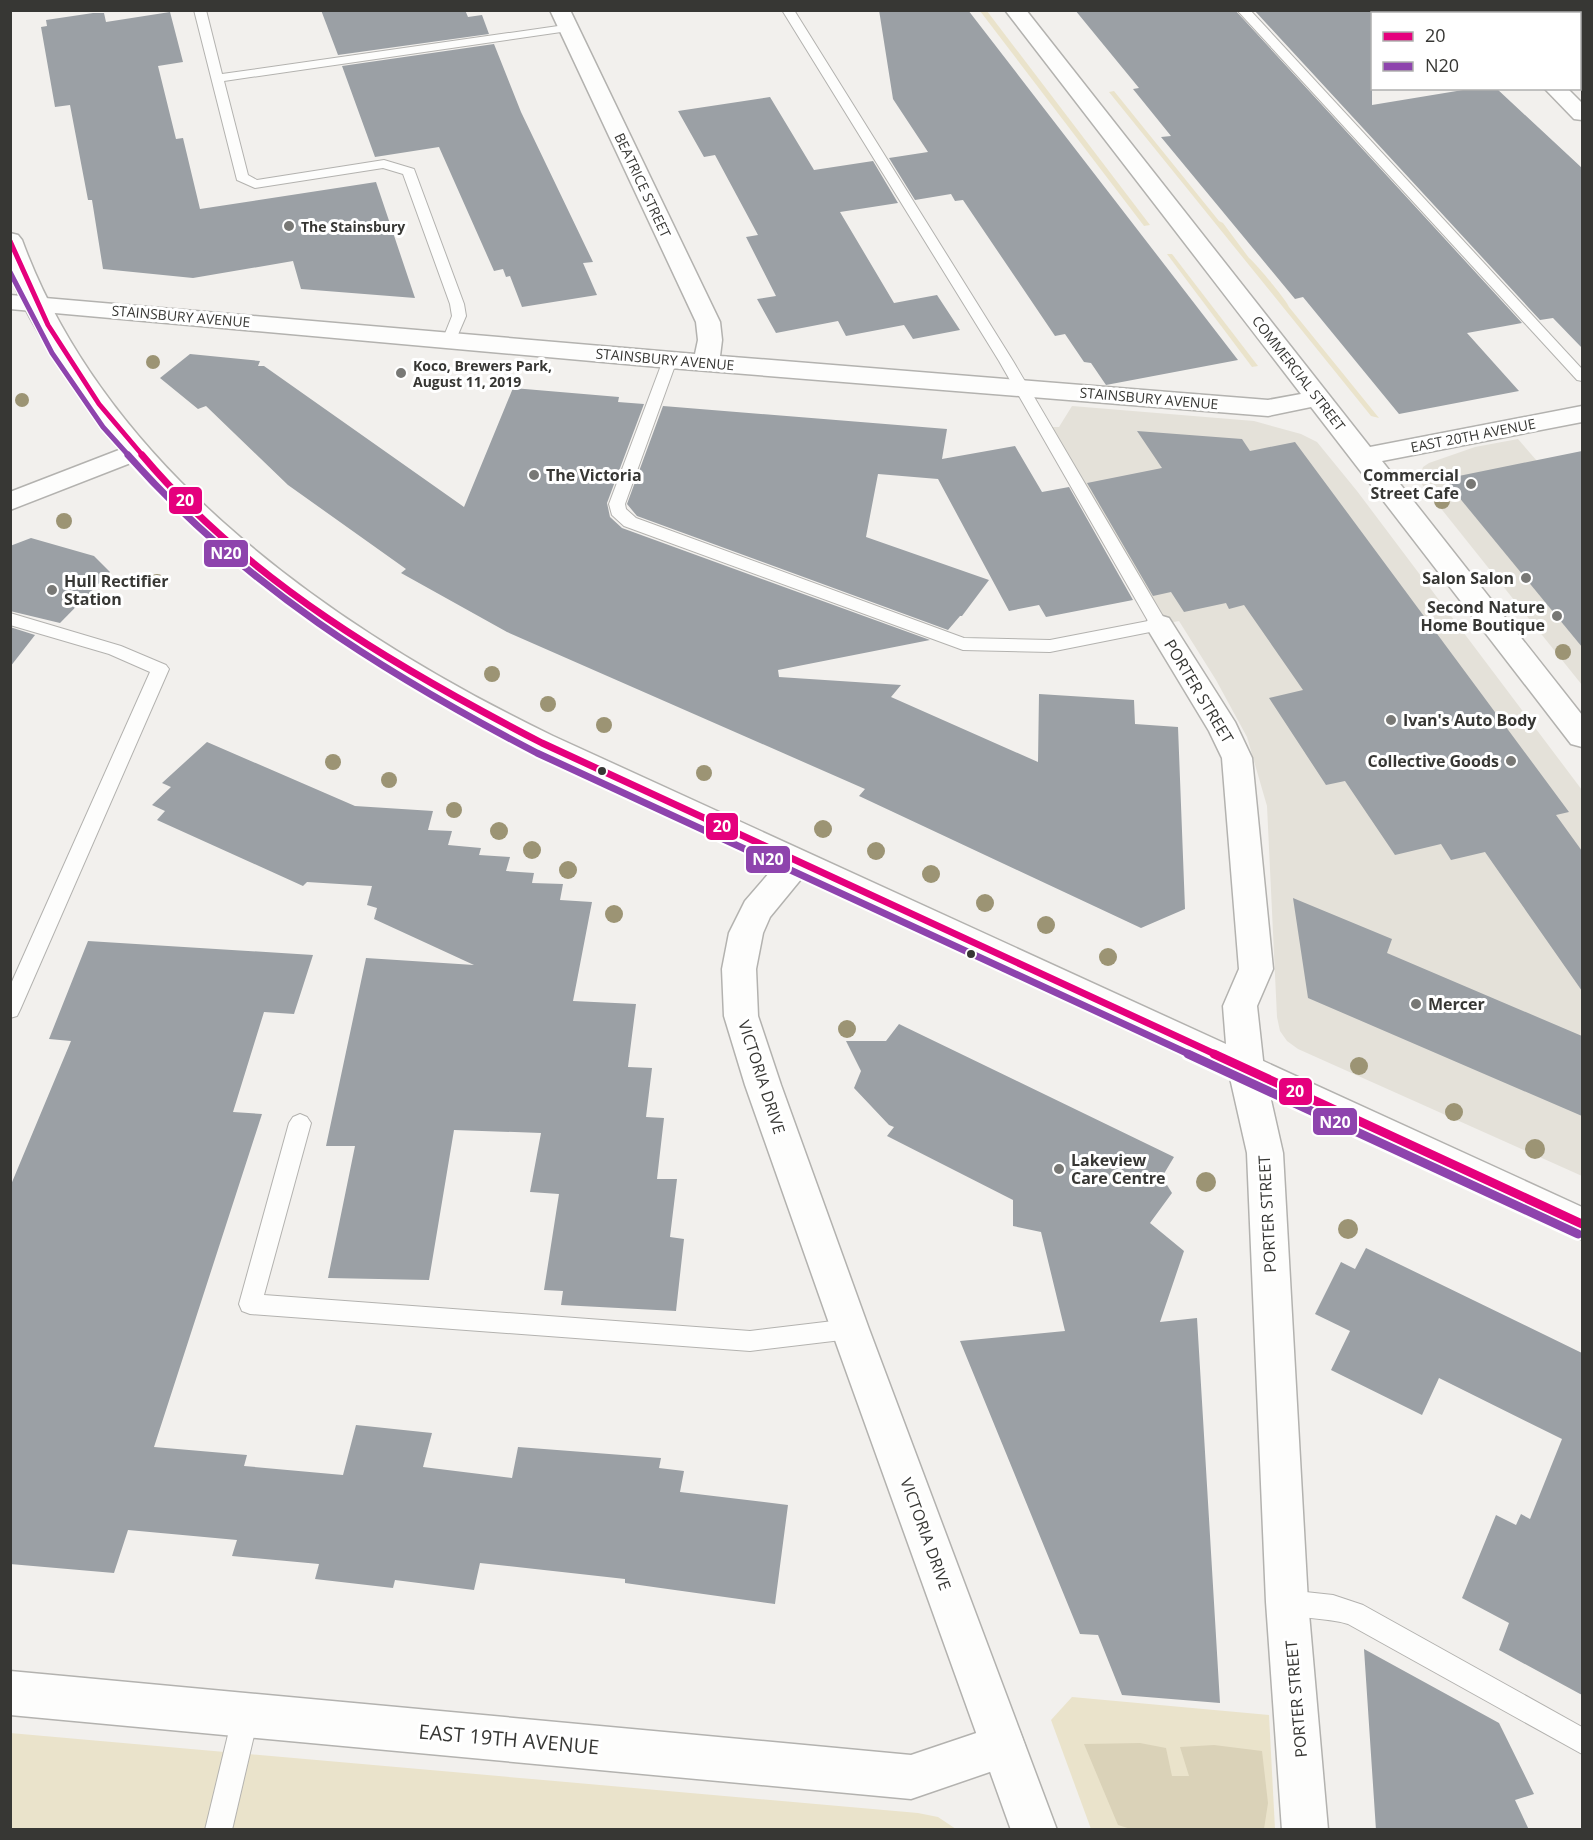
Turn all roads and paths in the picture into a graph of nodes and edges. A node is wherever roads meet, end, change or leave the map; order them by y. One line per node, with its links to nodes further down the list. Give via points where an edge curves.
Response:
1 (200, 10): 6 (lane)
2 (788, 10): 15 (lane)
3 (1015, 10): 16 (street, COMMERCIAL STREET)
4 (1243, 10): 14 (lane)
5 (564, 19): 6 (lane); 13 (street, BEATRICE STREET, via 708,322 711,340)
6 (218, 78): 11 (lane, via 242,177 255,184 384,164 409,172 457,304 459,316)
7 (1566, 92): 8 (street)
8 (1582, 114)
9 (10, 240): 10 (street)
10 (23, 303): 11 (street, STAINSBURY AVENUE); 18 (street)
11 (449, 340): 12 (street, STAINSBURY AVENUE)
12 (670, 360): 13 (street, STAINSBURY AVENUE); 22 (lane, via 616,504 630,522 963,644 1050,646)
13 (707, 363): 15 (street, STAINSBURY AVENUE)
14 (1582, 377)
15 (1021, 388): 16 (street, STAINSBURY AVENUE, via 1268,408); 22 (lane)
16 (1318, 398): 19 (street, COMMERCIAL STREET)
17 (1582, 414): 19 (street, EAST 20TH AVENUE)
18 (137, 451): 20 (street); 24 (street, via 185,502 242,553 306,604 402,667 489,717)
19 (1364, 456): 23 (street, COMMERCIAL STREET)
20 (10, 502)
21 (10, 619): 25 (lane, via 115,650 160,669)
22 (1160, 625): 26 (street, PORTER STREET, via 1237,758 1256,969 1240,1006)
23 (1582, 736)
24 (798, 861): 26 (street); 29 (street, VICTORIA DRIVE, via 757,910 746,933 739,969 741,1016)
25 (10, 1010)
26 (1246, 1069): 28 (street); 30 (street, PORTER STREET, via 1265,1153)
27 (300, 1123): 29 (lane, via 250,1304 750,1341)
28 (1582, 1224)
29 (850, 1329): 34 (street, VICTORIA DRIVE)
30 (1287, 1602): 33 (lane, via 1333,1607 1354,1614); 37 (street, PORTER STREET)
31 (10, 1693): 32 (street, EAST 19TH AVENUE)
32 (246, 1714): 34 (street, EAST 19TH AVENUE, via 910,1777); 35 (lane)
33 (1582, 1741)
34 (1003, 1746): 36 (street, VICTORIA DRIVE)
35 (218, 1830)
36 (1034, 1830)
37 (1305, 1830)

